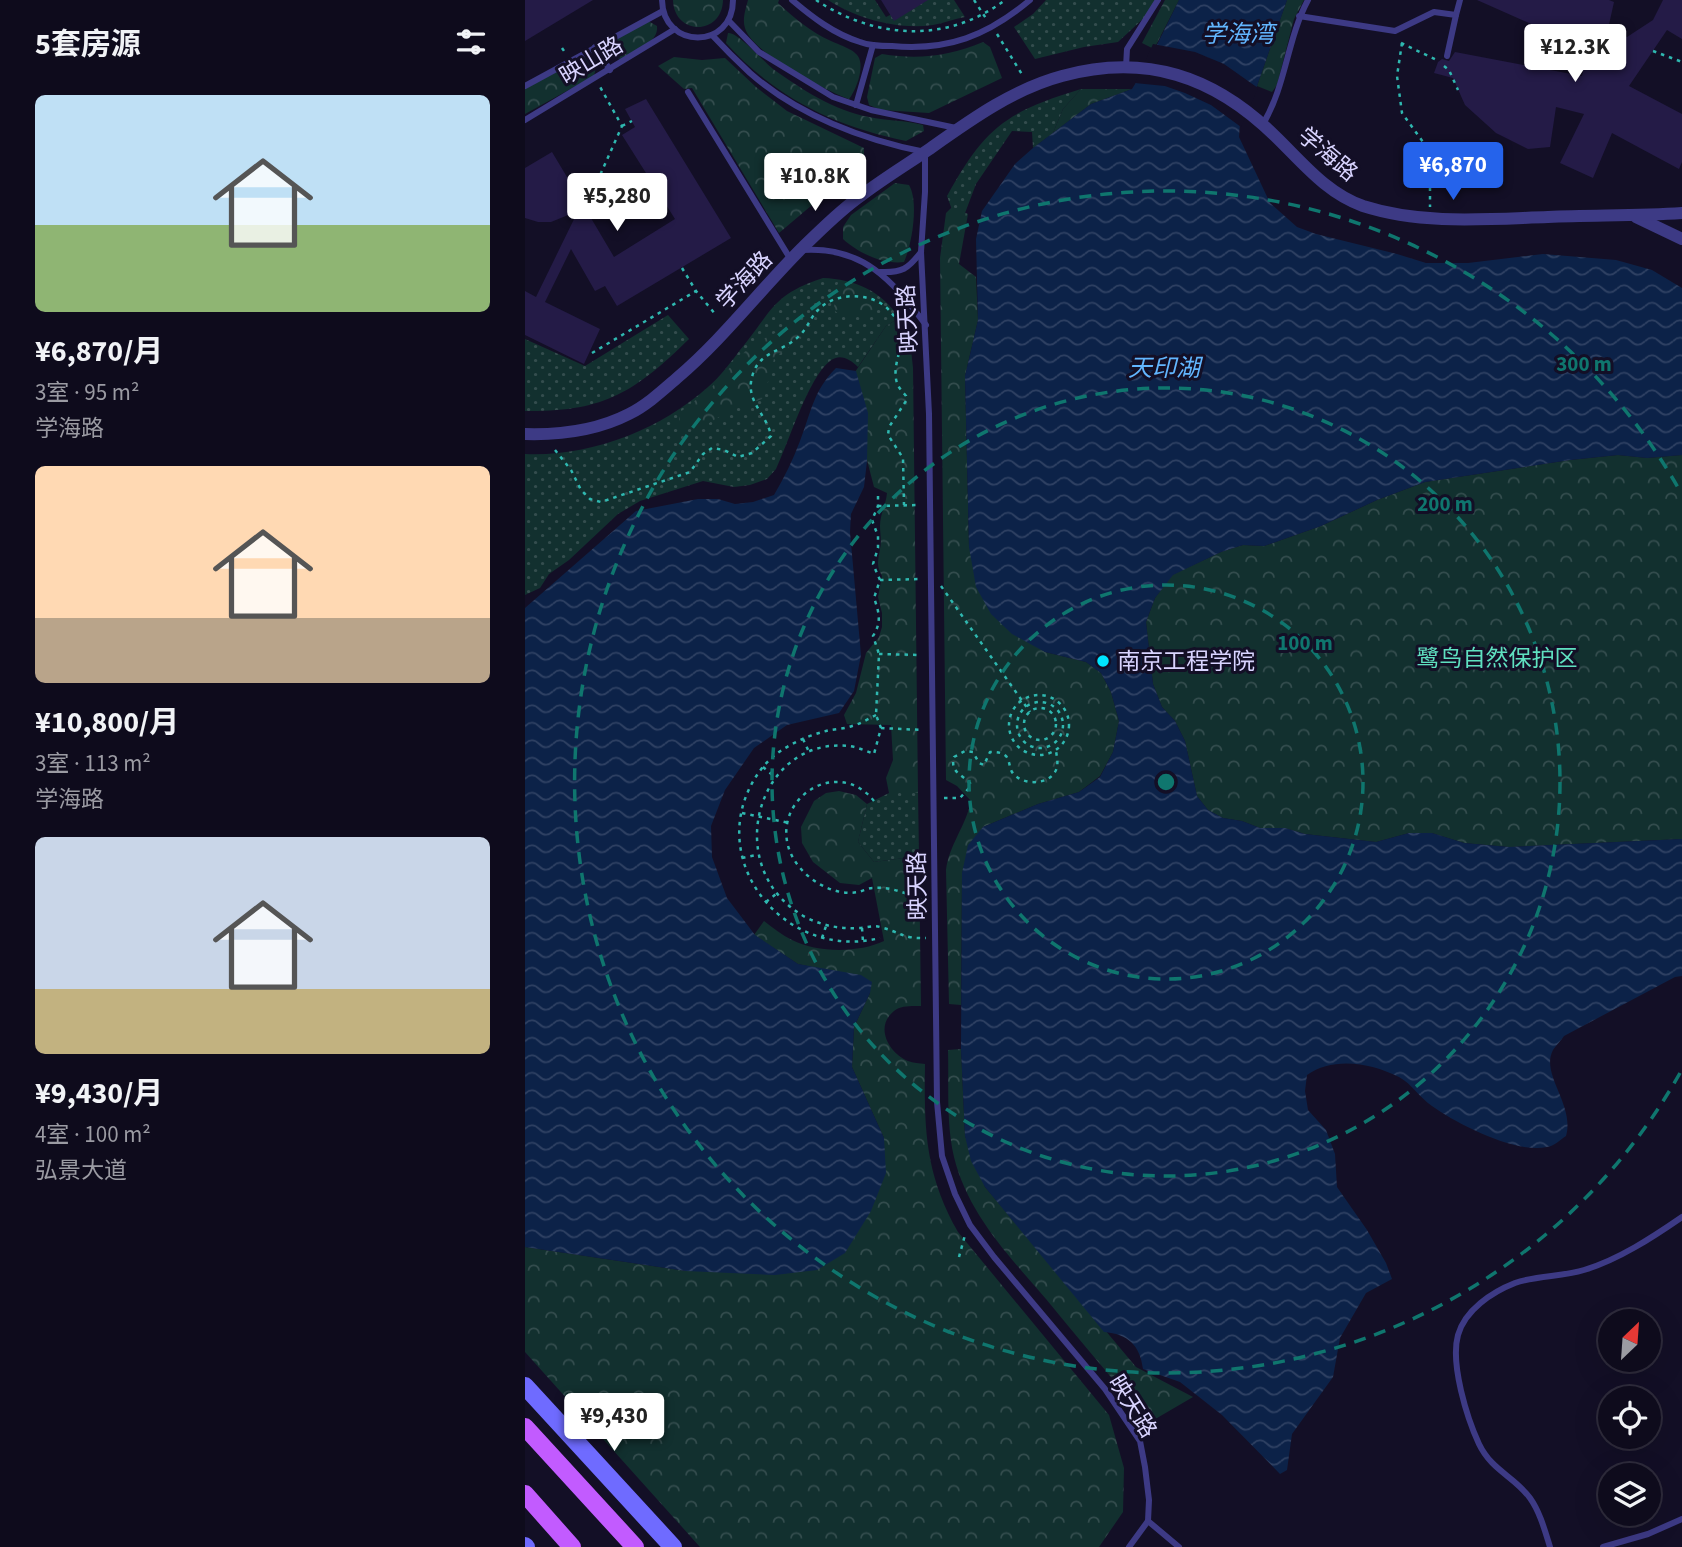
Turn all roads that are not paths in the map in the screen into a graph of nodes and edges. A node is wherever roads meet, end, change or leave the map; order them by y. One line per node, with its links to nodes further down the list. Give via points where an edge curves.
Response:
1 (663, 0): 8 (lane)
2 (733, 0): 11 (lane)
3 (792, 0): 14 (lane, via 819,22)
4 (1030, 0): 14 (lane, via 993,28 958,42 933,48)
5 (1158, 0): 17 (lane, via 1127,49)
6 (1308, 0): 10 (lane)
7 (1460, 0): 9 (lane)
8 (663, 11): 12 (lane); 15 (lane, 映山路)
9 (1456, 15): 10 (lane, via 1434,12 1395,31); 16 (lane)
10 (1299, 16): 23 (lane, via 1282,80)
11 (729, 21): 13 (lane); 21 (lane, via 759,52 833,97)
12 (675, 29): 13 (lane, via 692,37); 18 (lane, 映山路)
13 (712, 35): 25 (lane, via 752,75 823,120 860,136)
14 (873, 45): 21 (lane)
15 (595, 47): 18 (lane); 19 (lane, 映山路)
16 (1447, 56)
17 (1131, 67): 23 (street, 学海路, via 1175,72 1199,81 1240,104); 24 (street, 学海路, via 1090,68 1056,77)
18 (610, 70): 22 (lane, 映山路)
19 (525, 86)
20 (688, 92): 31 (lane)
21 (856, 105): 24 (lane)
22 (525, 120)
23 (1263, 124): 27 (street, 学海路, via 1334,191 1396,216 1493,220)
24 (958, 128): 25 (street, 学海路)
25 (925, 152): 29 (street, 学海路, via 859,197); 30 (lane, 映天路)
26 (1682, 213): 27 (street, 学海路)
27 (1632, 216): 28 (street)
28 (1682, 239)
29 (800, 250): 31 (street, 学海路); 32 (lane, via 842,253)
30 (921, 253): 32 (lane, via 909,267); 33 (lane, 映天路)
31 (791, 260): 34 (street, 学海路, via 696,362 630,414 572,432)
32 (880, 272): 33 (lane)
33 (926, 325): 40 (lane, 映天路, via 942,1156 970,1225 1105,1389 1139,1441 1146,1467)
34 (525, 434)
35 (1682, 1217): 46 (lane, via 1584,1270 1538,1276 1496,1291 1469,1315 1457,1337 1460,1381 1479,1445 1492,1465 1530,1498)
36 (525, 1386): 43 (street)
37 (525, 1427): 42 (main road)
38 (525, 1494): 41 (main road)
39 (1682, 1519): 47 (lane)
40 (1148, 1521): 44 (lane); 45 (lane)
41 (572, 1547)
42 (635, 1547)
43 (673, 1547)
44 (1129, 1547)
45 (1179, 1547)
46 (1551, 1547)
47 (1603, 1547)

